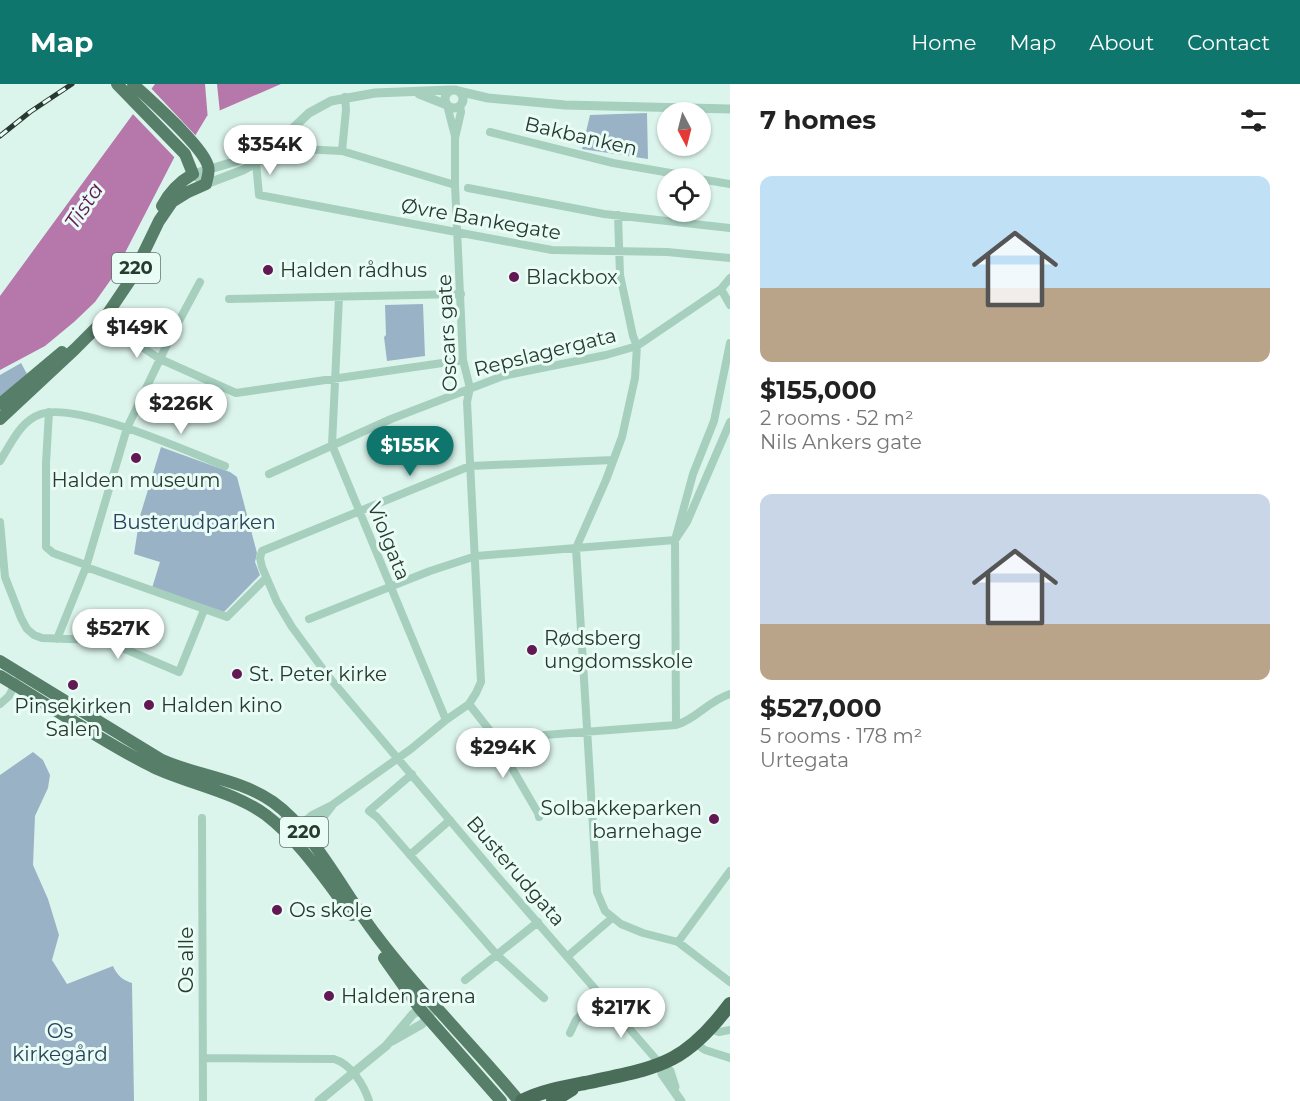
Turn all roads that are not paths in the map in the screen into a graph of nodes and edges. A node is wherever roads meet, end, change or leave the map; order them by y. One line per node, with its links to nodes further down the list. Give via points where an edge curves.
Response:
1 (117, 84): 17 (main road, via 185,154)
2 (133, 84): 15 (main road, via 195,145)
3 (455, 91): 4 (street); 6 (street); 7 (street, via 446,94); 8 (street, via 461,95)
4 (414, 92): 5 (street); 7 (street)
5 (345, 97): 12 (street); 13 (street, via 309,113)
6 (479, 97): 8 (street); 9 (street, via 576,106)
7 (447, 105): 8 (street); 11 (street, Oscars gate)
8 (461, 106): 11 (street, Oscars gate)
9 (730, 109)
10 (490, 132): 16 (street, Bakbanken)
11 (455, 138): 21 (street, Oscars gate)
12 (342, 151): 13 (street, via 279,148); 21 (street)
13 (267, 152): 14 (street); 15 (street)
14 (256, 164): 19 (street); 26 (street, Øvre Bankegate, via 260,195)
15 (209, 169): 17 (street); 19 (main road)
16 (657, 172)
17 (193, 174): 19 (street); 24 (main road, 220, via 182,180 167,198)
18 (711, 181): 20 (street, Bakbanken)
19 (206, 184): 24 (main road, 220, via 177,198)
20 (730, 184)
21 (455, 185): 26 (street, Oscars gate)
22 (468, 188): 23 (street)
23 (618, 215): 25 (street); 27 (street)
24 (159, 221): 36 (main road, 220, via 131,279)
25 (730, 228)
26 (458, 233): 27 (street, Øvre Bankegate, via 552,250); 32 (street, Oscars gate)
27 (619, 252): 28 (street, Øvre Bankegate); 39 (street, via 624,296)
28 (730, 258)
29 (730, 278): 31 (street, Repslagergata)
30 (200, 282): 40 (street)
31 (721, 289): 35 (street); 39 (street, Repslagergata)
32 (461, 294): 33 (street); 41 (street, Oscars gate)
33 (339, 297): 34 (street); 42 (street, Violgata)
34 (229, 299)
35 (730, 304)
36 (108, 312): 44 (main road, 220); 46 (main road, 220, via 75,350)
37 (128, 338): 40 (street)
38 (730, 343): 57 (street, via 714,421 693,474)
39 (637, 346): 43 (street, Repslagergata, via 503,376); 50 (street, via 629,411)
40 (159, 359): 42 (street, via 236,393); 48 (street)
41 (464, 360): 42 (street); 43 (street, Oscars gate)
42 (336, 377): 49 (street, Violgata)
43 (470, 388): 49 (street, Repslagergata); 53 (street, Oscars gate)
44 (0, 404)
45 (49, 412): 48 (street, via 77,414); 51 (street, via 21,427); 60 (street, via 46,547)
46 (0, 419)
47 (730, 422): 57 (street, via 691,514)
48 (127, 428): 52 (street); 60 (street)
49 (332, 445): 54 (street, Repslagergata); 55 (street, Violgata)
50 (613, 460): 53 (street); 58 (street)
51 (0, 461)
52 (225, 466)
53 (470, 466): 55 (street); 59 (street, Oscars gate)
54 (269, 474)
55 (359, 511): 61 (street, Busterudgata, via 262,551 260,558); 62 (street, Violgata)
56 (0, 522): 65 (street, via 5,577 21,618 34,635)
57 (675, 540): 58 (street); 73 (street)
58 (576, 548): 59 (street); 74 (street)
59 (476, 556): 62 (street); 71 (street, Oscars gate, via 481,682)
60 (86, 566): 63 (street); 65 (street)
61 (266, 578): 63 (street, via 227,617); 76 (street, Busterudgata, via 292,627)
62 (390, 586): 64 (street); 72 (street, Violgata)
63 (204, 610): 65 (street, via 179,672 112,644)
64 (309, 619)
65 (57, 639)
66 (0, 661): 67 (main road, 220)
67 (17, 671): 68 (street); 81 (main road, 220, via 155,756 251,790 271,801)
68 (5, 681): 70 (street, via 9,696); 82 (main road, 220, via 131,756 252,807)
69 (730, 694): 73 (street)
70 (0, 704)
71 (469, 704): 72 (street); 75 (street)
72 (446, 720): 76 (street)
73 (676, 725): 74 (street)
74 (588, 730): 75 (street, via 505,738); 85 (street, via 597,892)
75 (490, 732): 78 (street)
76 (398, 758): 77 (street, Busterudgata); 81 (street, via 332,805 319,823)
77 (412, 774): 80 (street, Busterudgata); 83 (street, via 369,811)
78 (539, 817)
79 (202, 818): 101 (street, Os alle)
80 (450, 820): 83 (street); 86 (street, Busterudgata)
81 (303, 830): 82 (street); 95 (main road, 220, via 375,934)
82 (291, 839): 96 (main road, 220)
83 (410, 855): 88 (street)
84 (730, 870): 87 (street)
85 (612, 918): 87 (street, via 628,928); 89 (street)
86 (538, 922): 88 (street); 89 (street, Busterudgata)
87 (678, 942): 91 (street)
88 (497, 955): 90 (street); 93 (street)
89 (568, 956): 92 (street, Busterudgata)
90 (465, 980)
91 (730, 982)
92 (600, 995): 99 (street, via 576,1020); 103 (street, Busterudgata)
93 (544, 998)
94 (730, 1004): 97 (highway)
95 (435, 1006): 96 (street); 111 (main road, 220)
96 (424, 1013): 104 (street, via 402,1026 392,1041); 110 (main road, 220)
97 (711, 1029): 98 (street); 100 (highway)
98 (730, 1030)
99 (570, 1033)
100 (696, 1044): 102 (street); 103 (highway)
101 (203, 1058): 104 (street, via 334,1059 344,1062); 107 (street, Os alle)
102 (730, 1058)
103 (661, 1065): 105 (highway); 106 (street, via 670,1071)
104 (353, 1072): 108 (street); 109 (street)
105 (582, 1083): 111 (highway); 112 (highway)
106 (679, 1098)
107 (203, 1101)
108 (319, 1101)
109 (369, 1101)
110 (501, 1101)
111 (521, 1101)
112 (553, 1101)

